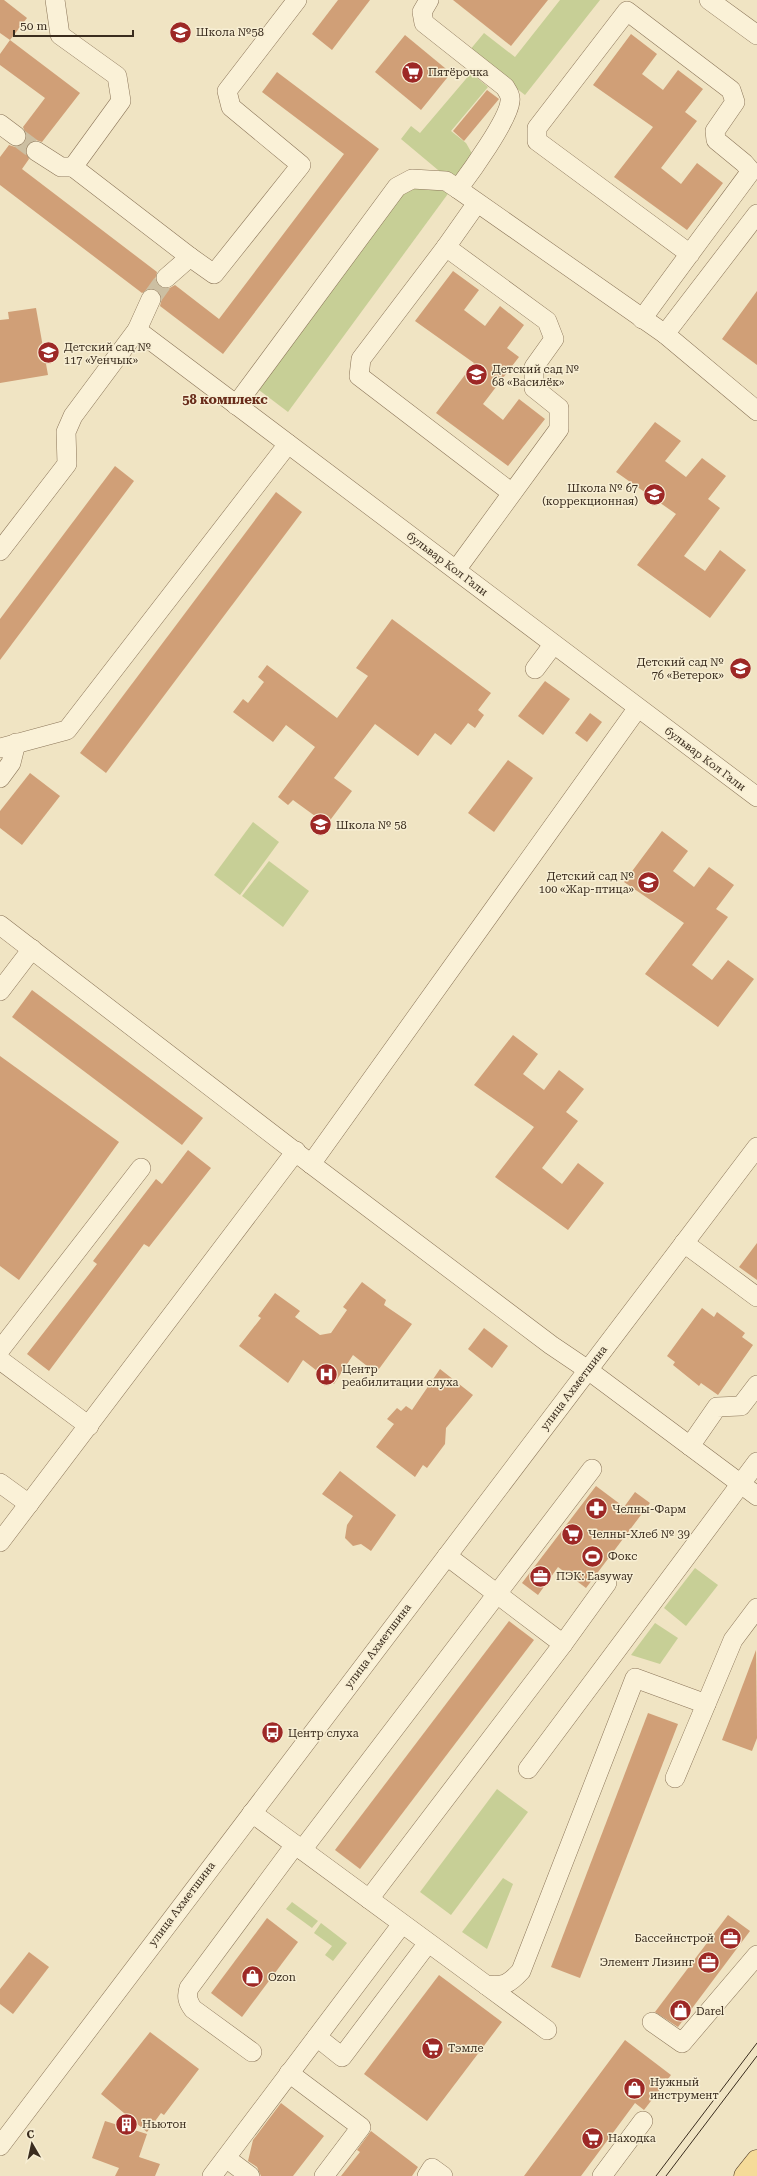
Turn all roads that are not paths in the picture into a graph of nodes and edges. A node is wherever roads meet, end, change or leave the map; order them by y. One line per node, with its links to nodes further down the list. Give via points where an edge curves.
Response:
1 (55, 0): 10 (street, via 60,35 117,76 121,101)
2 (297, 0): 16 (street, via 227,91 230,107 301,165 214,274)
3 (429, 0): 11 (street, via 422,12 424,22 505,87 510,96 509,106 490,143)
4 (708, 0): 6 (street)
5 (631, 6): 15 (street, via 731,90 735,102 715,131 716,140 751,171); 15 (street, via 537,128 537,142)
6 (757, 35)
7 (0, 124): 8 (street)
8 (16, 136)
9 (36, 150): 10 (street, via 61,167)
10 (73, 167): 16 (street)
11 (458, 189): 12 (street); 22 (street, via 446,182 412,179 397,187)
12 (477, 203): 14 (street); 19 (street)
13 (757, 214): 21 (street)
14 (446, 247): 25 (street, via 547,321 554,339 534,367 534,388 559,408 560,429); 25 (street, via 361,359 359,376)
15 (690, 254): 19 (street)
16 (190, 257): 17 (street)
17 (166, 278)
18 (151, 299): 20 (street)
19 (642, 319): 21 (street)
20 (137, 330): 22 (street, бульвар Кол Гали); 26 (street, via 73,416 66,432 67,464)
21 (665, 334): 23 (street)
22 (236, 404): 24 (street, бульвар Кол Гали)
23 (757, 411)
24 (288, 444): 27 (street, бульвар Кол Гали); 31 (street, via 67,730)
25 (512, 493): 27 (street)
26 (0, 551)
27 (456, 570): 28 (street, бульвар Кол Гали)
28 (553, 645): 29 (street); 30 (street, бульвар Кол Гали)
29 (535, 669)
30 (638, 709): 33 (street, бульвар Кол Гали); 39 (street)
31 (8, 745): 32 (street, via 11,763)
32 (0, 778)
33 (757, 797)
34 (0, 925): 35 (street)
35 (32, 949): 36 (street); 38 (street)
36 (0, 991)
37 (757, 1147): 41 (street, улица Ахметшина)
38 (296, 1151): 39 (street); 47 (street)
39 (311, 1164): 45 (street, via 551,1345)
40 (141, 1168): 43 (street)
41 (684, 1243): 42 (street); 45 (street, улица Ахметшина)
42 (757, 1297)
43 (0, 1350)
44 (0, 1360): 47 (street)
45 (588, 1370): 48 (street); 56 (street, улица Ахметшина)
46 (757, 1385): 48 (street, via 741,1406 717,1407)
47 (89, 1426): 54 (street)
48 (690, 1446): 52 (street)
49 (757, 1462): 52 (street)
50 (592, 1469): 58 (street)
51 (0, 1482): 54 (street)
52 (740, 1484): 53 (street); 62 (street)
53 (757, 1496)
54 (29, 1504): 55 (street)
55 (0, 1542)
56 (447, 1556): 58 (street); 64 (street, улица Ахметшина)
57 (608, 1583): 60 (street)
58 (497, 1594): 60 (street); 65 (street)
59 (757, 1608): 61 (street, via 733,1640)
60 (563, 1644): 66 (street)
61 (706, 1704): 63 (street); 70 (street, via 635,1678 521,1971 512,1982 498,1986)
62 (528, 1768)
63 (675, 1778)
64 (252, 1813): 65 (street); 77 (street, улица Ахметшина)
65 (298, 1847): 66 (street); 74 (street, via 187,1993 193,2009)
66 (369, 1899): 67 (street)
67 (402, 1924): 68 (street); 73 (street)
68 (428, 1943): 70 (street); 73 (street, via 342,2057)
69 (757, 1955): 71 (street, via 682,2043)
70 (486, 1985): 72 (street)
71 (652, 2022)
72 (546, 2030)
73 (316, 2037): 75 (street)
74 (252, 2052)
75 (289, 2073): 78 (street); 82 (street, via 361,2127)
76 (643, 2120): 85 (street)
77 (0, 2146)
78 (226, 2158): 80 (street); 81 (street)
79 (757, 2161): 86 (main road)
80 (212, 2176)
81 (250, 2176)
82 (324, 2176)
83 (427, 2176): 84 (street, via 432,2168)
84 (443, 2176)
85 (602, 2176)
86 (745, 2176)

